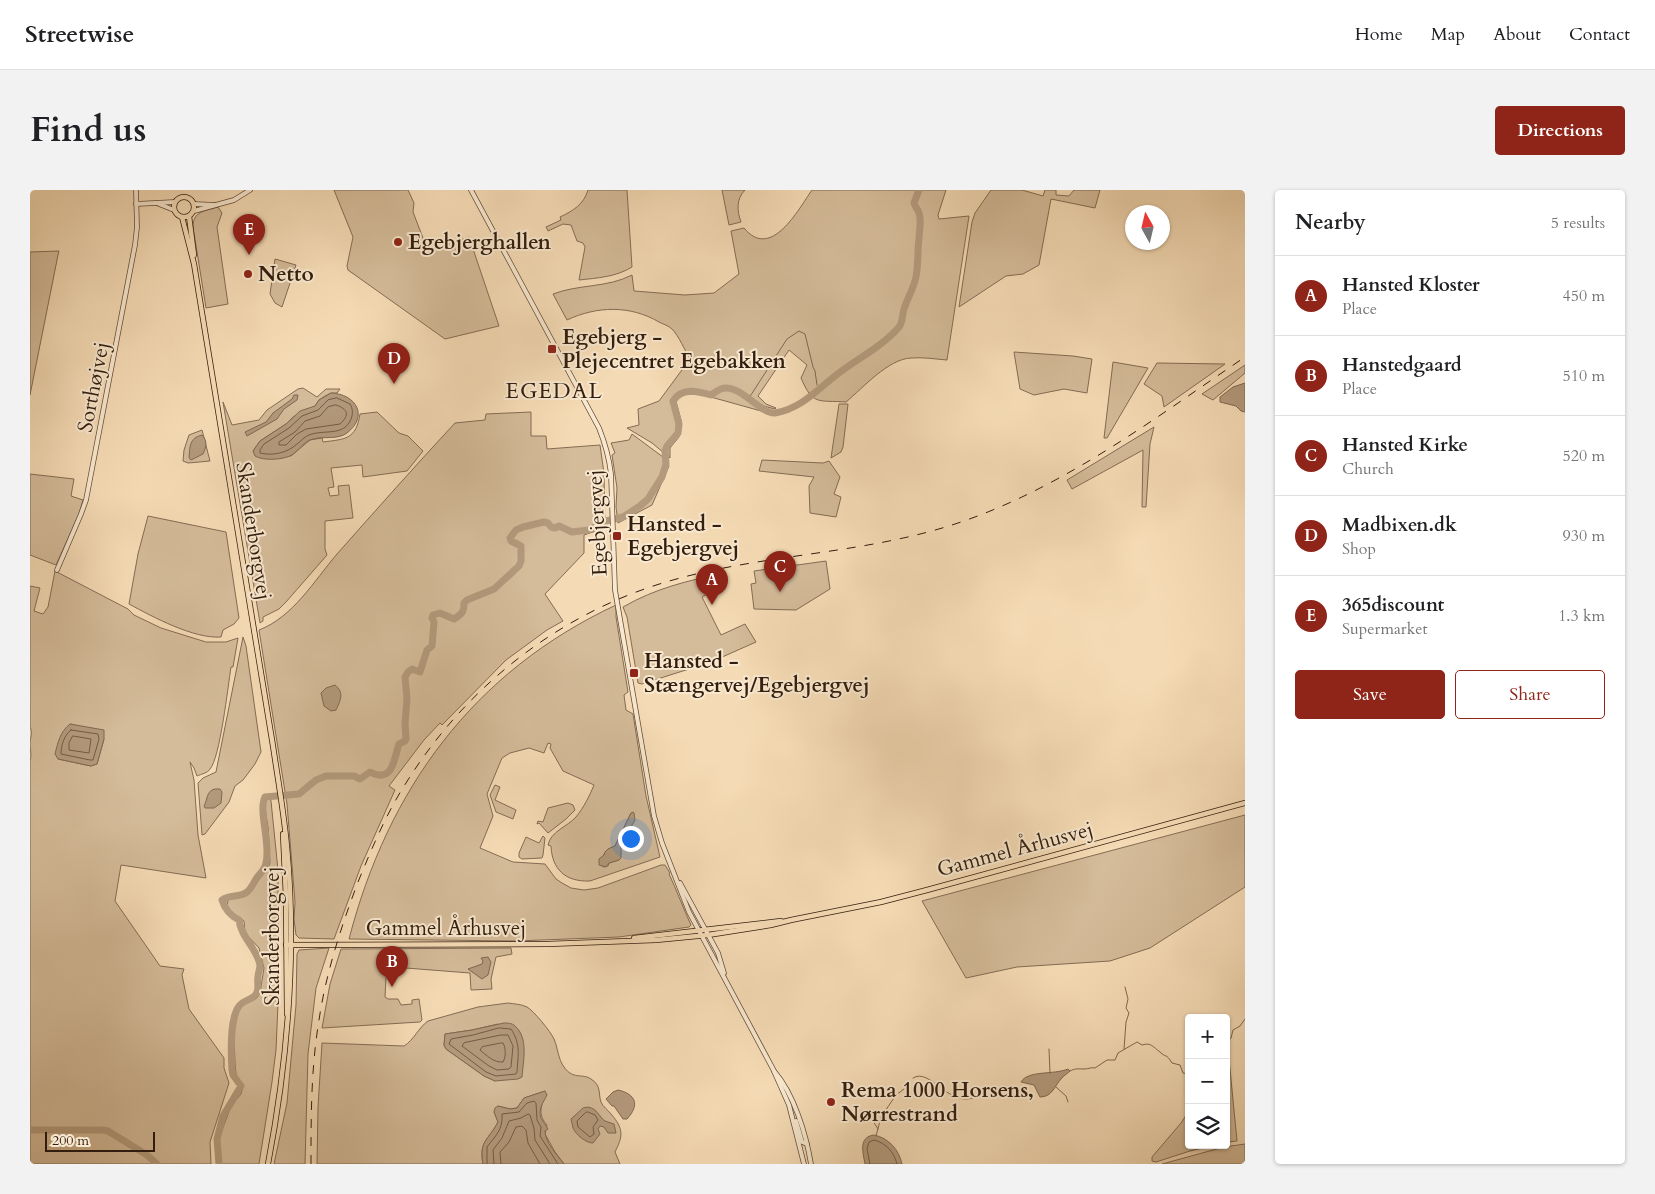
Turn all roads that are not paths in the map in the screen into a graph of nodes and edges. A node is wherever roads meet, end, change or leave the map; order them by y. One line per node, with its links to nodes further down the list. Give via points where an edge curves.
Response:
1 (136, 190): 9 (street, Sorthøjvej)
2 (179, 190): 7 (main road)
3 (183, 190): 6 (main road)
4 (250, 190): 12 (street, via 234,200)
5 (472, 190): 20 (street, Egebjergvej, via 599,428 609,458 615,590 654,816)
6 (185, 196): 7 (main road); 11 (main road)
7 (180, 197): 8 (main road)
8 (175, 202): 10 (street); 13 (main road)
9 (136, 204): 10 (street); 18 (street, Sorthøjvej, via 135,245 86,500)
10 (157, 204): 13 (street)
11 (194, 204): 12 (street); 14 (main road)
12 (215, 205): 14 (street)
13 (174, 210): 16 (main road)
14 (194, 211): 15 (main road)
15 (189, 216): 16 (main road); 17 (main road, Skanderborgvej)
16 (182, 217): 17 (main road, Skanderborgvej)
17 (194, 264): 25 (main road, Skanderborgvej, via 284,813 289,870)
18 (57, 570)
19 (1245, 803): 21 (main road, Gammel Århusvej, via 881,902)
20 (678, 880): 22 (street, Egebjergvej); 23 (street, Egebjergvej)
21 (791, 920): 22 (main road, Gammel Århusvej); 24 (main road, Gammel Århusvej)
22 (705, 930): 23 (main road, Gammel Århusvej); 24 (street, Egebjergvej)
23 (700, 933): 24 (main road, Gammel Århusvej); 25 (main road, Gammel Århusvej, via 656,940 548,944); 26 (street, Egebjergvej)
24 (708, 935): 26 (street, Egebjergvej, via 718,953)
25 (289, 945): 30 (main road, Skanderborgvej, via 286,1040)
26 (724, 975): 27 (street, Egebjergvej)
27 (773, 1069): 28 (street, Egebjergvej); 29 (street, Egebjergvej, via 792,1101)
28 (789, 1105): 29 (street, via 802,1142); 31 (street, Egebjergvej)
29 (807, 1144): 32 (street, Egebjergvej)
30 (268, 1164)
31 (804, 1164)
32 (811, 1164)

